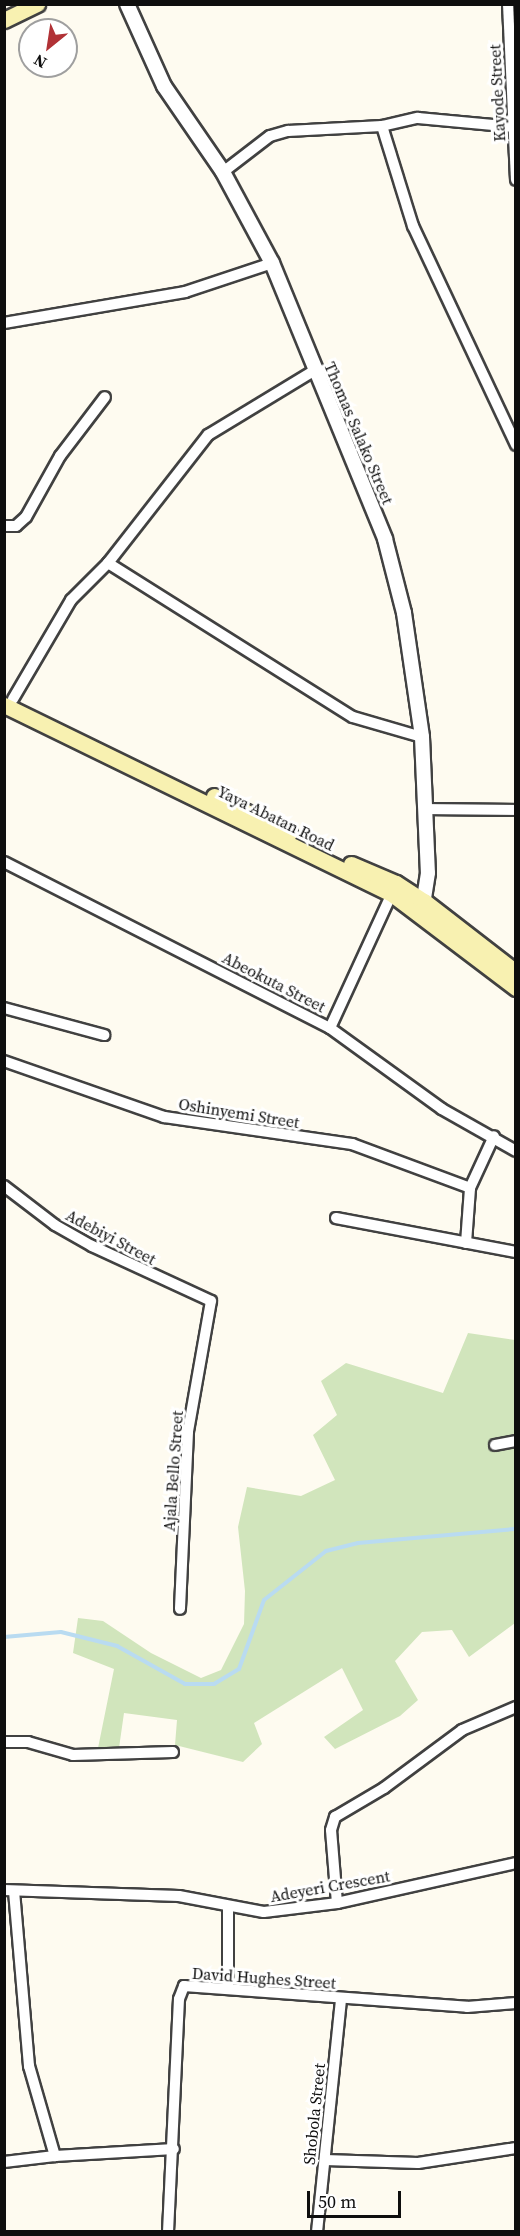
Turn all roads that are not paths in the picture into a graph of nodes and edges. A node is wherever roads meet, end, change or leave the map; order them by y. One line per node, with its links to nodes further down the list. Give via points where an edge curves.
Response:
1 (127, 4): 8 (street, Thomas Salako Street, via 164,86)
2 (508, 4): 7 (street, Kayode Street)
3 (26, 6): 4 (main road); 5 (main road)
4 (4, 9)
5 (4, 20)
6 (382, 126): 7 (street, via 445,117); 8 (street, via 288,131 270,136); 14 (street, via 400,189 432,272)
7 (514, 127): 9 (street, Kayode Street)
8 (223, 172): 10 (street, Thomas Salako Street)
9 (516, 180)
10 (272, 263): 11 (street, via 185,292); 12 (street, Thomas Salako Street)
11 (4, 323)
12 (315, 370): 16 (street, via 208,435); 18 (street, Thomas Salako Street, via 385,539 404,613)
13 (105, 397): 15 (street, via 60,456 26,517 15,526)
14 (516, 445)
15 (4, 526)
16 (108, 563): 17 (street, via 71,600); 18 (street, via 353,717)
17 (7, 700): 22 (main road, Yaya Abatan Road)
18 (422, 737): 19 (street, Thomas Salako Street)
19 (426, 809): 20 (street); 23 (street, Thomas Salako Street)
20 (516, 810)
21 (4, 862): 27 (street, Abeokuta Street)
22 (394, 889): 23 (main road, Yaya Abatan Road); 27 (street)
23 (422, 907): 24 (main road, Yaya Abatan Road); 25 (main road, Yaya Abatan Road)
24 (516, 972)
25 (516, 988)
26 (5, 1008): 28 (street)
27 (330, 1028): 30 (street, Abeokuta Street, via 442,1109)
28 (104, 1035)
29 (4, 1061): 33 (street, Oshinyemi Street, via 164,1117 352,1144)
30 (494, 1136): 31 (street, Abeokuta Street); 33 (street)
31 (516, 1151)
32 (4, 1186): 37 (street, Adebiyi Street, via 92,1246)
33 (470, 1188): 35 (street)
34 (336, 1218): 35 (street)
35 (466, 1242): 36 (street)
36 (516, 1252)
37 (211, 1300): 40 (street, Ajala Bello Street, via 188,1431)
38 (516, 1441): 39 (street)
39 (495, 1444)
40 (180, 1608)
41 (516, 1707): 46 (street, via 462,1730 384,1788 334,1817 331,1830)
42 (4, 1742): 43 (street, via 28,1742 74,1755)
43 (173, 1752)
44 (516, 1863): 46 (street, Adeyeri Crescent)
45 (9, 1891): 47 (street, Adeyeri Crescent, via 179,1896); 53 (street, via 29,2066)
46 (337, 1903): 47 (street, Adeyeri Crescent, via 264,1912)
47 (228, 1907): 48 (street)
48 (228, 1988): 49 (street, David Hughes Street); 52 (street, David Hughes Street, via 187,1984 181,1990)
49 (341, 1999): 50 (street, David Hughes Street, via 467,2007); 54 (street, Shobola Street)
50 (516, 2003)
51 (516, 2148): 54 (street, via 418,2163)
52 (174, 2149): 53 (street); 56 (street, David Hughes Street)
53 (55, 2156): 55 (street)
54 (325, 2160): 57 (street, Shobola Street)
55 (4, 2162)
56 (168, 2232)
57 (317, 2232)

